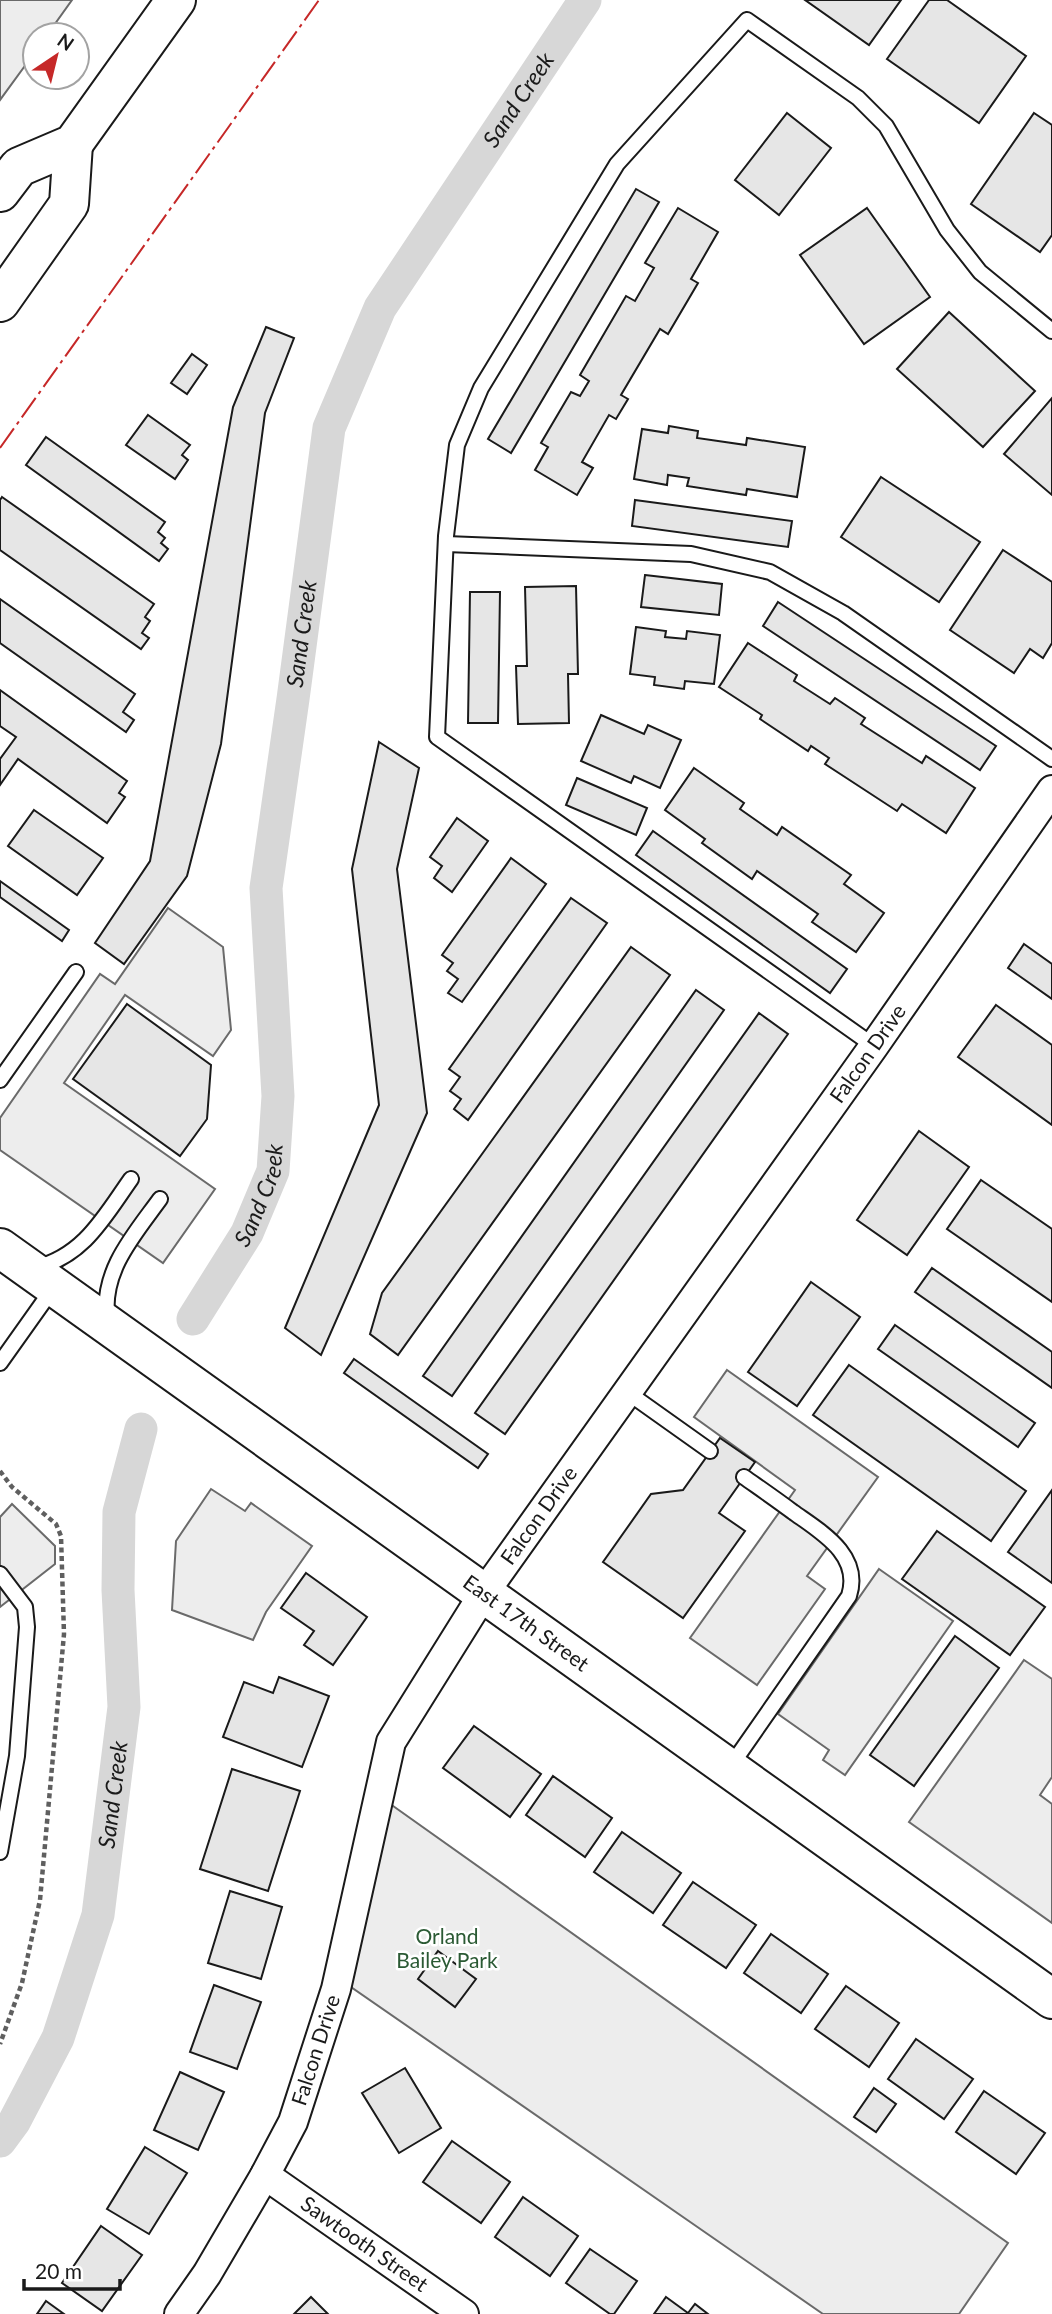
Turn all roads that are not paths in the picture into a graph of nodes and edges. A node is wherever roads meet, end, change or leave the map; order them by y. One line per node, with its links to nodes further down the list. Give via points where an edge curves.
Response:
1 (176, 0): 2 (main road)
2 (73, 144): 3 (main road, via 19,167); 4 (main road, via 69,204)
3 (0, 192)
4 (0, 302)
5 (1051, 327): 6 (lane, via 980,272 947,230 886,126 858,98 747,20 617,164 481,388 457,445)
6 (446, 544): 7 (lane, via 691,554 770,572 843,613); 10 (lane, via 437,737)
7 (1052, 759)
8 (1052, 790): 10 (street, Falcon Drive)
9 (76, 972): 11 (lane)
10 (874, 1046): 17 (street, Falcon Drive)
11 (0, 1080)
12 (131, 1179): 14 (lane, via 79,1247 49,1265)
13 (160, 1199): 15 (lane, via 114,1266 105,1302)
14 (21, 1266): 15 (main road, East 17th Street); 16 (lane)
15 (108, 1325): 21 (main road, East 17th Street)
16 (0, 1363)
17 (627, 1392): 18 (lane); 21 (street, Falcon Drive)
18 (710, 1451)
19 (744, 1477): 22 (lane, via 829,1537 850,1567 853,1584)
20 (0, 1574): 23 (lane, via 25,1606 27,1627 17,1756)
21 (484, 1593): 22 (main road, East 17th Street); 25 (street, Falcon Drive, via 391,1742 336,1989 293,2122)
22 (729, 1768): 24 (main road, East 17th Street)
23 (0, 1852)
24 (1052, 1999)
25 (265, 2175): 26 (street, Falcon Drive); 27 (street, Sawtooth Street)
26 (179, 2314)
27 (464, 2314)

